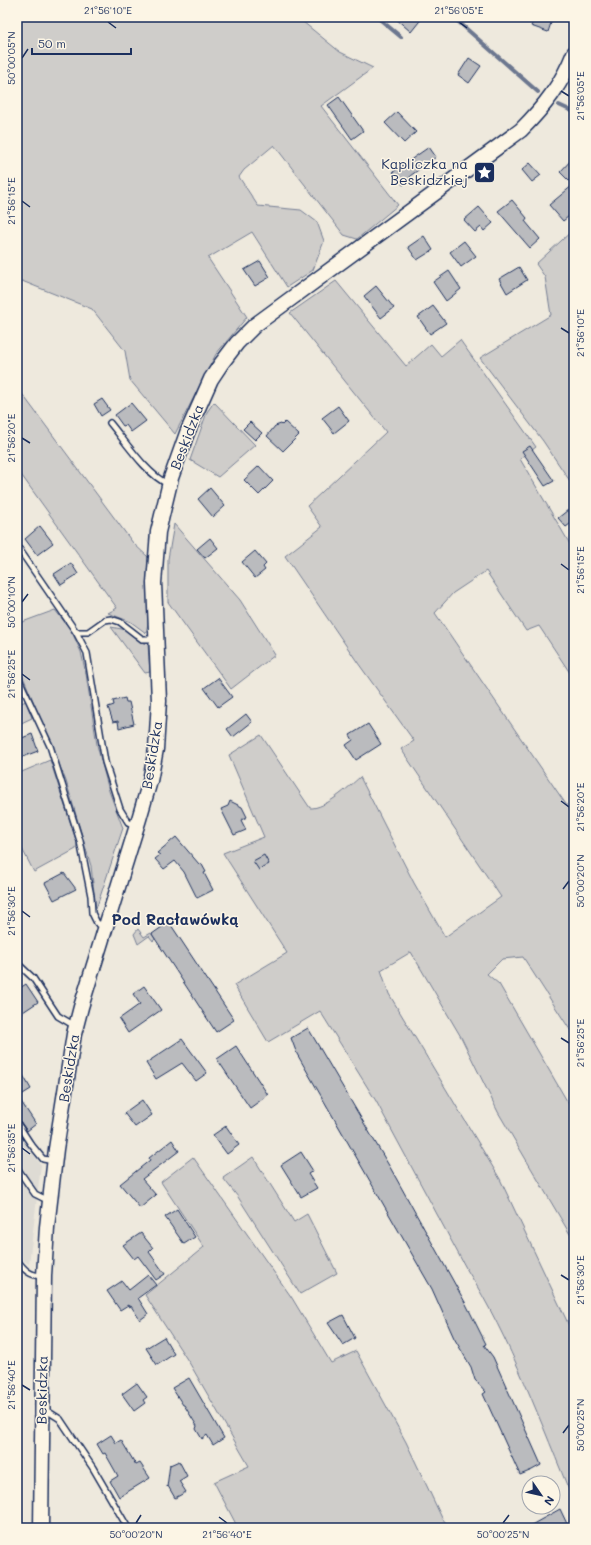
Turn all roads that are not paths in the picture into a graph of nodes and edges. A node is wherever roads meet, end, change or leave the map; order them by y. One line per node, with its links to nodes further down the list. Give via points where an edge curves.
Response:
1 (574, 53): 3 (street, Beskidzka, via 556,91 521,130 280,306 238,343 220,364 198,406)
2 (110, 423): 3 (lane, via 148,468 162,481)
3 (170, 484): 6 (street, Beskidzka, via 158,532 156,553)
4 (17, 546): 5 (lane)
5 (76, 632): 6 (lane, via 88,632 105,620 111,619 120,622 142,639); 8 (lane, via 86,653 105,762 120,809 128,822)
6 (156, 640): 8 (street, Beskidzka, via 159,700 156,749)
7 (17, 675): 9 (lane, via 50,746 80,841 92,913 97,923)
8 (137, 828): 9 (street, Beskidzka)
9 (104, 927): 11 (street, Beskidzka)
10 (17, 963): 11 (lane, via 33,978 58,1016)
11 (76, 1026): 13 (street, Beskidzka)
12 (17, 1123): 13 (lane, via 43,1160)
13 (55, 1161): 15 (street, Beskidzka)
14 (17, 1168): 15 (lane, via 35,1194)
15 (50, 1202): 17 (street, Beskidzka)
16 (17, 1260): 17 (lane, via 23,1269 34,1276)
17 (44, 1276): 18 (street, Beskidzka)
18 (42, 1411): 19 (street, Beskidzka); 20 (lane, via 60,1419 94,1468)
19 (41, 1528)
20 (128, 1528)

